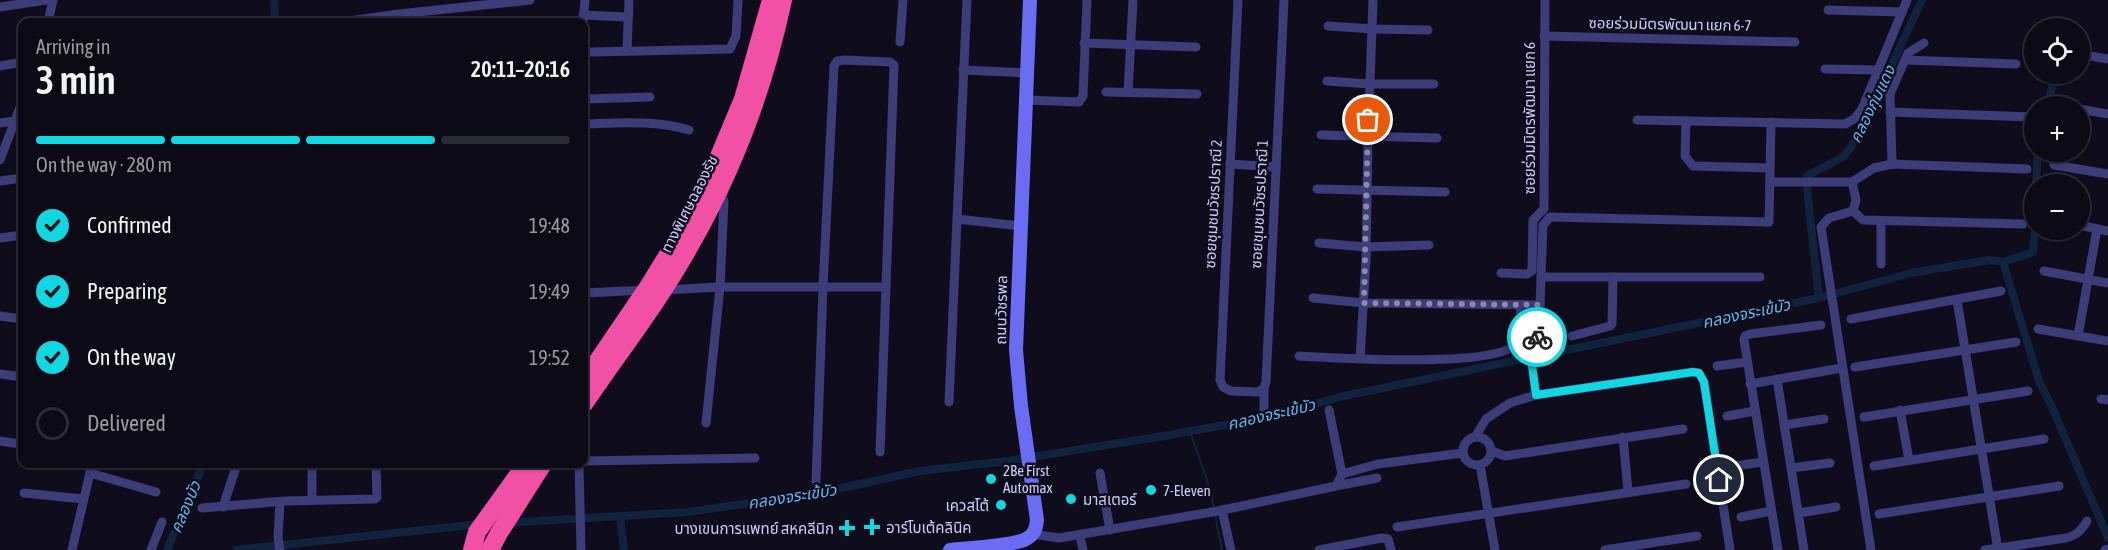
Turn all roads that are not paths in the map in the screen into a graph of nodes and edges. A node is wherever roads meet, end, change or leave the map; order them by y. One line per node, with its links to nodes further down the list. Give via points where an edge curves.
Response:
1 (46, 0): 19 (street)
2 (53, 0): 23 (street)
3 (530, 0): 24 (street)
4 (585, 0): 25 (street)
5 (629, 0): 22 (street)
6 (738, 0): 37 (street, via 736,36 730,49)
7 (771, 0): 136 (highway, ทางพิเศษฉลองรัช, bridge, via 743,99 710,176 648,287)
8 (783, 0): 143 (highway, ทางพิเศษฉลองรัช, bridge, via 756,102 707,214 655,302)
9 (903, 0): 31 (street)
10 (967, 0): 46 (street)
11 (1030, 0): 48 (main road, ถนนวัชรพล)
12 (1087, 0): 32 (street)
13 (1133, 0): 35 (street)
14 (1238, 0): 73 (street, ซอยชุมชนวัชรปราณี 2)
15 (1284, 0): 76 (street, ซอยชุมชนวัชรปราณี 1)
16 (1373, 0): 28 (street)
17 (1545, 0): 30 (street, ซอยร่วมมิตรพัฒนา แยก 6)
18 (1908, 0): 21 (street)
19 (0, 7)
20 (1828, 10): 21 (street)
21 (1902, 12): 47 (street)
22 (628, 17): 26 (street); 37 (street)
23 (49, 18)
24 (400, 18)
25 (583, 18)
26 (588, 19)
27 (1328, 26): 28 (street)
28 (1373, 29): 29 (street); 50 (street)
29 (1428, 30)
30 (1544, 36): 33 (street, ซอยร่วมมิตรพัฒนา แยก 6-7); 103 (street, ซอยร่วมมิตรพัฒนา แยก 6, via 1544,209 1533,220 1532,271)
31 (900, 42)
32 (1084, 42): 35 (street); 57 (street, via 1083,96 1079,102)
33 (1795, 42)
34 (1924, 43): 41 (street, via 1908,53)
35 (1131, 45): 36 (street); 53 (street)
36 (1196, 47)
37 (627, 51): 38 (street)
38 (592, 52)
39 (2090, 55): 40 (street)
40 (2108, 59)
41 (1905, 60): 43 (street); 59 (street, via 1890,94)
42 (18, 63): 44 (street)
43 (2016, 64)
44 (0, 66)
45 (1825, 69): 47 (street)
46 (963, 70): 48 (street); 89 (street)
47 (1880, 70): 65 (street, via 1862,109 1845,124)
48 (1027, 73): 57 (main road, ถนนวัชรพล)
49 (1327, 81): 50 (street)
50 (1370, 84): 51 (street); 70 (street)
51 (1434, 84)
52 (1106, 92): 53 (street)
53 (1128, 92): 54 (street)
54 (1197, 94)
55 (650, 97): 56 (street)
56 (588, 99)
57 (1026, 100): 92 (main road, ถนนวัชรพล)
58 (2090, 111): 60 (street)
59 (1890, 112): 61 (street); 74 (street)
60 (2108, 114)
61 (2024, 117)
62 (18, 120): 66 (street); 72 (street)
63 (1636, 120): 64 (street)
64 (1686, 121): 65 (street); 77 (street, via 1685,156 1693,166)
65 (1771, 122): 77 (street)
66 (0, 123)
67 (588, 124): 68 (street, via 652,123)
68 (689, 130)
69 (1321, 135): 70 (street)
70 (1368, 137): 71 (street); 85 (street)
71 (1437, 138)
72 (0, 160)
73 (1230, 164): 76 (street); 140 (street, ซอยชุมชนวัชรปราณี 2, via 1220,380 1231,392 1258,392)
74 (1892, 164): 78 (street); 83 (street, via 1874,168)
75 (2054, 165): 79 (street)
76 (1276, 167): 140 (street, ซอยชุมชนวัชรปราณี 1)
77 (1770, 168): 82 (street)
78 (2027, 168)
79 (2108, 174)
80 (18, 179): 81 (street)
81 (0, 181)
82 (1773, 182): 83 (street); 106 (street, via 1769,222 1550,217 1543,225)
83 (1852, 182): 88 (street, via 1856,200)
84 (1317, 189): 85 (street)
85 (1368, 191): 86 (street); 100 (street)
86 (1445, 192)
87 (724, 201): 109 (street)
88 (1853, 211): 90 (street, via 1863,220); 133 (street, via 1829,218 1821,227)
89 (957, 219): 92 (street); 145 (street)
90 (1881, 221): 91 (street); 101 (street)
91 (2023, 224)
92 (1020, 226): 209 (main road, ถนนวัชรพล, via 1017,358 1038,520)
93 (2090, 227): 94 (street)
94 (2097, 229): 95 (street); 107 (street)
95 (2108, 231)
96 (18, 236): 97 (street)
97 (0, 238)
98 (1319, 243): 100 (street)
99 (1429, 245): 100 (street)
100 (1366, 247): 116 (street)
101 (1881, 264)
102 (2044, 271): 107 (street)
103 (1500, 273)
104 (1612, 277): 105 (street); 106 (street); 124 (street, via 1612,324)
105 (1760, 277)
106 (1541, 278): 118 (street)
107 (2089, 279): 108 (street); 125 (street)
108 (2108, 284)
109 (720, 287): 110 (street); 113 (street); 153 (street)
110 (823, 287): 111 (street); 111 (street, via 834,66 844,60 894,65); 184 (street)
111 (886, 287): 163 (street)
112 (2001, 291): 115 (street)
113 (588, 293)
114 (1313, 298): 116 (street)
115 (1957, 300): 121 (street); 128 (street)
116 (1364, 303): 117 (street); 130 (street)
117 (1520, 305): 118 (street); 130 (street, via 1521,336 1509,350 1455,359)
118 (1540, 305): 142 (street, via 1532,365)
119 (0, 316): 120 (street)
120 (18, 319)
121 (1851, 319)
122 (1821, 325): 131 (street, via 1745,336)
123 (2038, 329): 125 (street)
124 (1572, 336)
125 (2078, 336): 126 (street)
126 (2108, 341)
127 (2016, 342): 128 (street)
128 (1965, 351): 134 (street); 144 (street)
129 (1299, 356): 130 (street)
130 (1360, 359)
131 (1747, 362): 132 (street); 139 (street)
132 (1718, 366)
133 (1842, 368): 138 (street); 230 (street)
134 (1855, 368)
135 (0, 374): 137 (street)
136 (588, 375)
137 (18, 376)
138 (1777, 380): 139 (street); 154 (street)
139 (1750, 384): 148 (street)
140 (1264, 388): 149 (street, ซอยชุมชนวัชรปราณี 1)
141 (2028, 391): 144 (street)
142 (1536, 395): 156 (street, via 1510,403 1486,419); 227 (street, via 1699,373 1704,382)
143 (588, 398)
144 (1974, 399): 147 (street); 161 (street)
145 (950, 402)
146 (1329, 410): 182 (street)
147 (1900, 410): 151 (street); 166 (street)
148 (1755, 411): 150 (street); 168 (street)
149 (1264, 414)
150 (1727, 416)
151 (1864, 417)
152 (1824, 419): 154 (street)
153 (706, 423)
154 (1784, 425): 180 (street)
155 (1683, 429): 157 (street)
156 (1475, 437): 162 (street, via 1485,439); 164 (street, via 1464,444)
157 (1623, 437): 162 (street, via 1505,456); 188 (street)
158 (2044, 440): 161 (street)
159 (0, 441): 160 (street)
160 (18, 444)
161 (1981, 449): 166 (street); 191 (street)
162 (1492, 451): 170 (street)
163 (880, 452)
164 (1463, 453): 170 (street, via 1467,462); 182 (street, via 1378,464)
165 (755, 458): 167 (street)
166 (1909, 460): 172 (street)
167 (588, 461)
168 (1763, 462): 171 (street); 199 (street)
169 (1830, 463): 180 (street)
170 (1480, 465): 200 (street)
171 (1735, 466)
172 (1874, 466)
173 (91, 468): 189 (street); 192 (street)
174 (236, 468): 195 (street)
175 (312, 468): 193 (street)
176 (376, 468): 193 (street, via 375,499)
177 (523, 468): 208 (highway)
178 (540, 468): 218 (highway)
179 (579, 468): 219 (street)
180 (1791, 468): 201 (street)
181 (1100, 473): 207 (street)
182 (1342, 474): 186 (street)
183 (1377, 478): 186 (street)
184 (816, 482)
185 (1686, 484): 188 (street)
186 (1336, 486): 198 (street)
187 (2060, 486): 191 (street)
188 (1628, 491): 200 (street)
189 (156, 492)
190 (24, 493): 192 (street)
191 (1989, 497): 202 (street); 212 (street)
192 (83, 499): 213 (street)
193 (312, 500): 194 (street)
194 (280, 502): 195 (street); 215 (street)
195 (224, 507): 197 (street)
196 (1836, 507): 201 (street)
197 (202, 508)
198 (1217, 511): 207 (street); 222 (street)
199 (1771, 511): 203 (street); 228 (street)
200 (1489, 512): 206 (street); 225 (street)
201 (1798, 513): 229 (street)
202 (1879, 514)
203 (1741, 517)
204 (2087, 521): 212 (street, via 2075,535)
205 (162, 522): 214 (street)
206 (1397, 527)
207 (1110, 530): 210 (street)
208 (477, 532): 216 (highway); 217 (highway)
209 (1032, 534): 210 (street); 220 (main road, via 1019,542)
210 (1080, 536): 221 (street)
211 (1697, 536): 226 (street)
212 (1998, 549): 231 (street)
213 (72, 550)
214 (151, 550)
215 (280, 550)
216 (462, 550)
217 (472, 550)
218 (490, 550)
219 (581, 550)
220 (950, 550)
221 (1083, 550)
222 (1231, 550)
223 (1319, 550): 224 (street, via 1382,538 1388,539)
224 (1391, 550)
225 (1494, 550)
226 (1605, 550)
227 (1730, 550)
228 (1778, 550)
229 (1804, 550)
230 (1871, 550)
231 (1985, 550)

